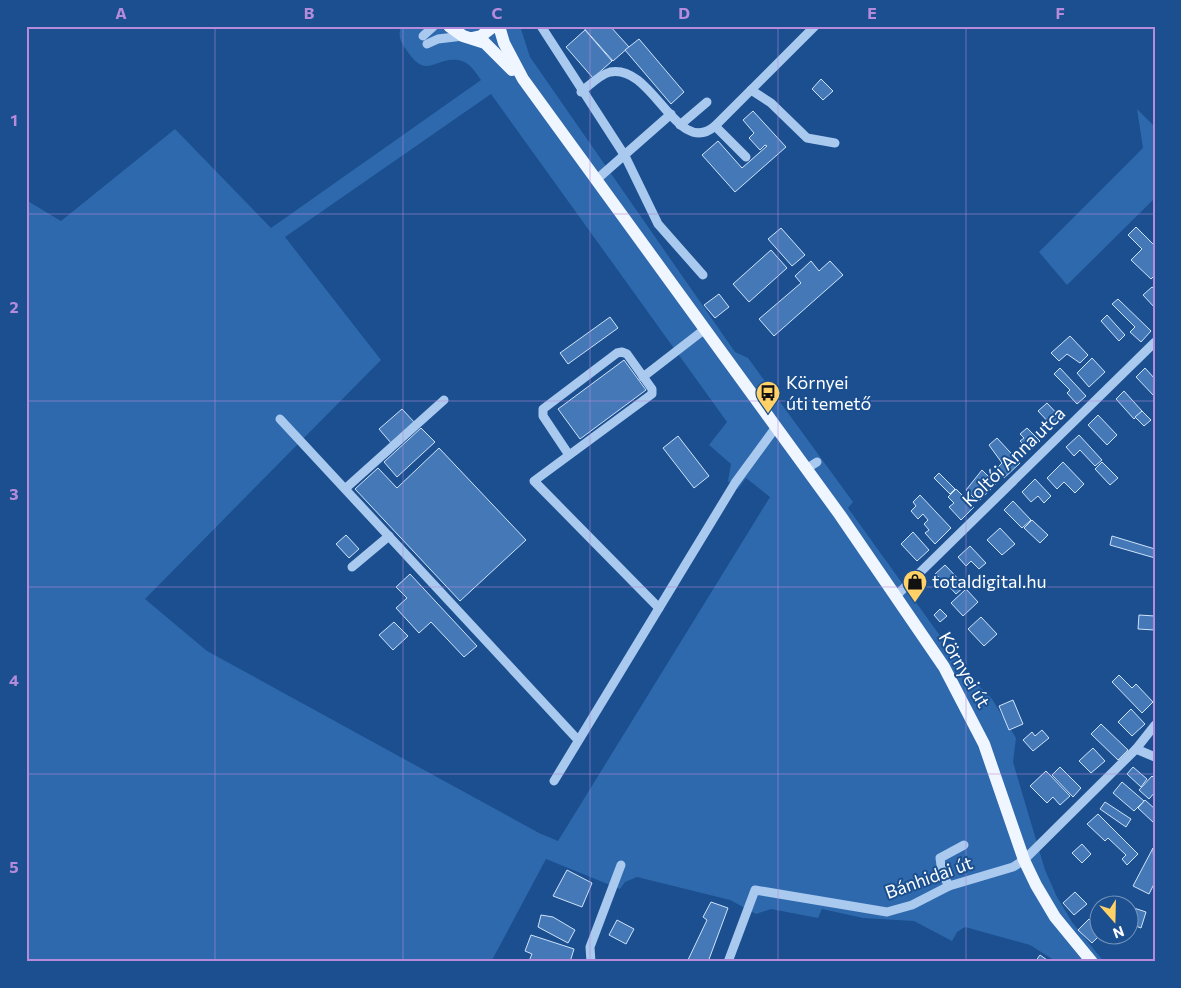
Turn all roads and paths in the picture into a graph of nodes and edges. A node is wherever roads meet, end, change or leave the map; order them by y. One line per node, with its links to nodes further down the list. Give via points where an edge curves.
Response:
1 (434, 26): 7 (street, via 425,40)
2 (449, 26): 7 (main road)
3 (494, 26): 7 (main road, via 481,36)
4 (499, 26): 8 (main road)
5 (541, 26): 10 (street)
6 (815, 26): 9 (street)
7 (467, 37): 8 (main road, via 490,46 514,74)
8 (523, 79): 18 (main road, Környei út)
9 (751, 90): 14 (street); 15 (street, via 771,103 807,138)
10 (581, 92): 12 (street, via 610,72 626,73 648,89); 16 (street)
11 (707, 102): 13 (street)
12 (672, 114): 13 (street); 16 (street)
13 (680, 125): 14 (street, via 698,135)
14 (715, 126): 17 (street)
15 (835, 143)
16 (624, 156): 18 (street); 19 (street, via 658,224)
17 (746, 158)
18 (596, 180): 20 (main road, Környei út)
19 (703, 274)
20 (705, 329): 22 (street); 25 (main road, Környei út)
21 (1155, 342): 30 (street, Koltói Anna utca)
22 (643, 377): 26 (street, via 652,394); 26 (street, via 627,354 622,352 543,409 543,416)
23 (444, 400): 27 (street)
24 (280, 418): 27 (street)
25 (776, 427): 30 (main road, Környei út, via 811,466 840,516); 31 (street, via 735,483)
26 (569, 455): 31 (street, via 534,481)
27 (346, 488): 28 (street)
28 (389, 536): 29 (street); 35 (street)
29 (352, 567)
30 (896, 595): 40 (main road, Környei út, via 969,711 998,781)
31 (659, 608): 35 (street)
32 (1155, 725): 34 (street)
33 (1155, 733): 34 (street)
34 (1145, 737): 36 (street)
35 (578, 740): 38 (street)
36 (1136, 749): 37 (street); 40 (street)
37 (1155, 757)
38 (554, 780)
39 (964, 845): 42 (street, via 940,858 942,873)
40 (1024, 860): 42 (street, Bánhidai út, via 1013,867); 45 (main road, Környei út, via 1049,908)
41 (622, 865): 43 (street, via 590,947)
42 (950, 886): 44 (street, Bánhidai út, via 912,905 887,912 755,890)
43 (591, 962)
44 (728, 962)
45 (1092, 962)

